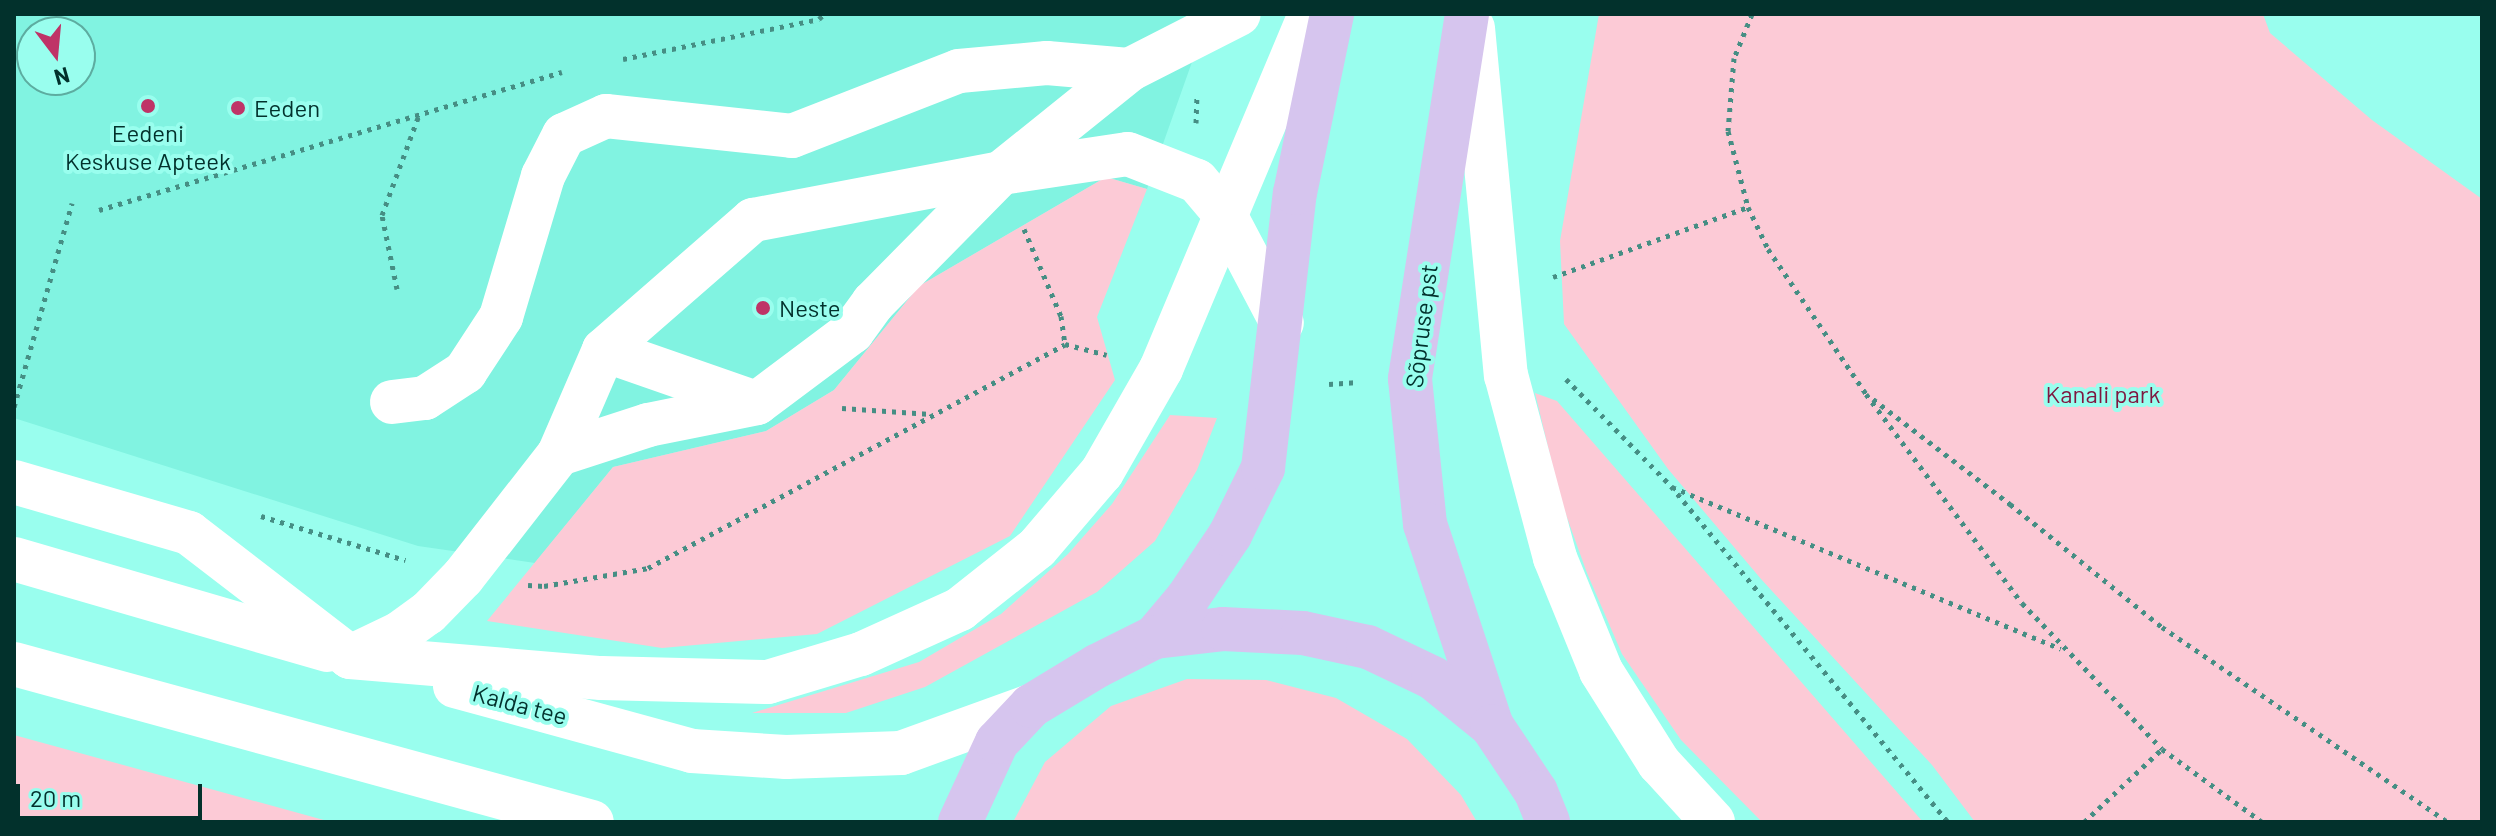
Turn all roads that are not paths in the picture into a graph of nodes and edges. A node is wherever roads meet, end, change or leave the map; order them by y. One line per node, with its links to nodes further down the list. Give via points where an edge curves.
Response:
1 (1239, 14): 5 (street)
2 (1310, 14): 7 (street)
3 (1332, 14): 8 (main road, via 1295,193)
4 (1469, 14): 19 (main road, Sõpruse pst, via 1410,379 1425,524); 23 (street, via 1506,375 1555,558 1601,671 1659,763)
5 (1129, 70): 6 (street); 10 (street, via 1047,63 959,71 792,136 606,116 564,135 543,176 501,317 465,372 425,398)
6 (1001, 173): 7 (street, via 1128,154 1197,181); 9 (street, via 753,220); 11 (street, via 873,303 852,332)
7 (1224, 213): 8 (street); 16 (street, via 1161,369 1102,472 1037,548 960,609 861,654 768,682 601,678)
8 (1282, 323): 15 (main road, via 1263,468 1230,535)
9 (604, 350): 11 (street); 12 (street)
10 (392, 402)
11 (757, 403): 12 (street, via 648,425)
12 (559, 454): 16 (street, via 463,577 409,627)
13 (14, 482): 16 (street, via 189,533)
14 (14, 559): 16 (street, Kalda tee)
15 (1155, 637): 18 (main road); 19 (main road, via 1223,629 1303,633 1368,647 1433,678)
16 (350, 657): 18 (street, Kalda tee, via 692,751 786,757 901,753)
17 (14, 664): 20 (street)
18 (1031, 706): 21 (main road, via 997,742)
19 (1492, 726): 22 (main road, via 1536,792)
20 (592, 822)
21 (960, 822)
22 (1548, 822)
23 (1713, 822)

